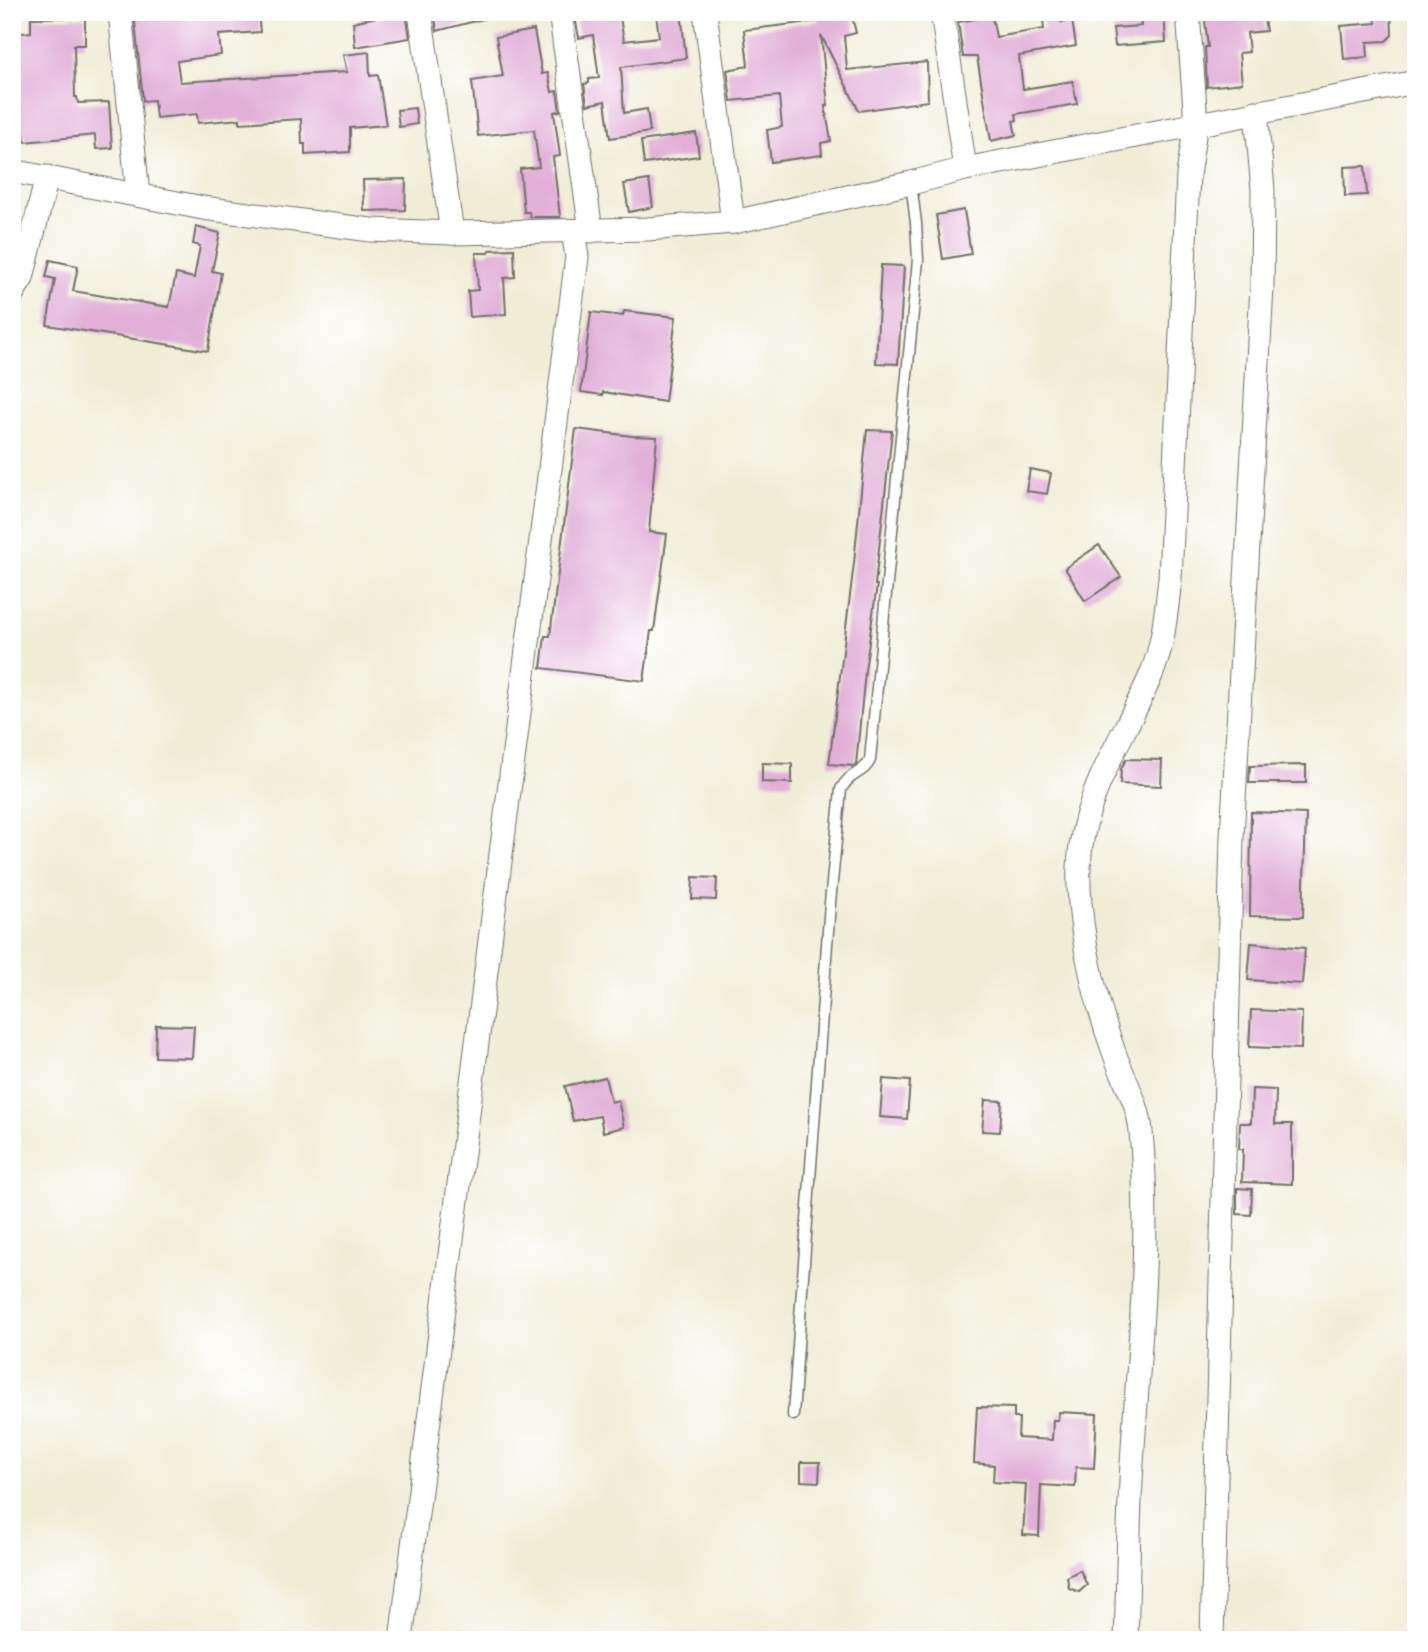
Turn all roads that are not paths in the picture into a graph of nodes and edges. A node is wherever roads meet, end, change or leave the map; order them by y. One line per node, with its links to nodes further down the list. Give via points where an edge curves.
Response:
1 (120, 12): 14 (street)
2 (420, 12): 17 (street)
3 (560, 12): 16 (street)
4 (705, 12): 15 (street)
5 (942, 12): 10 (street)
6 (1188, 12): 9 (street)
7 (1416, 82): 8 (street)
8 (1256, 112): 9 (street); 22 (street, via 1263,190 1262,286 1232,837)
9 (1196, 123): 10 (street); 21 (street, via 1188,175 1164,637 1151,675 1087,810 1079,870 1084,926 1102,1017 1141,1131 1146,1255)
10 (965, 169): 13 (street)
11 (12, 171): 12 (street)
12 (47, 177): 14 (street); 18 (street, via 22,278)
13 (911, 183): 15 (street); 19 (lane, via 918,260 886,618 870,760 867,767 846,779 841,789)
14 (138, 195): 17 (street, via 371,230)
15 (733, 222): 16 (street)
16 (582, 231): 17 (street); 20 (street)
17 (452, 233)
18 (12, 294)
19 (793, 1415)
20 (401, 1640)
21 (1126, 1640)
22 (1212, 1640)

